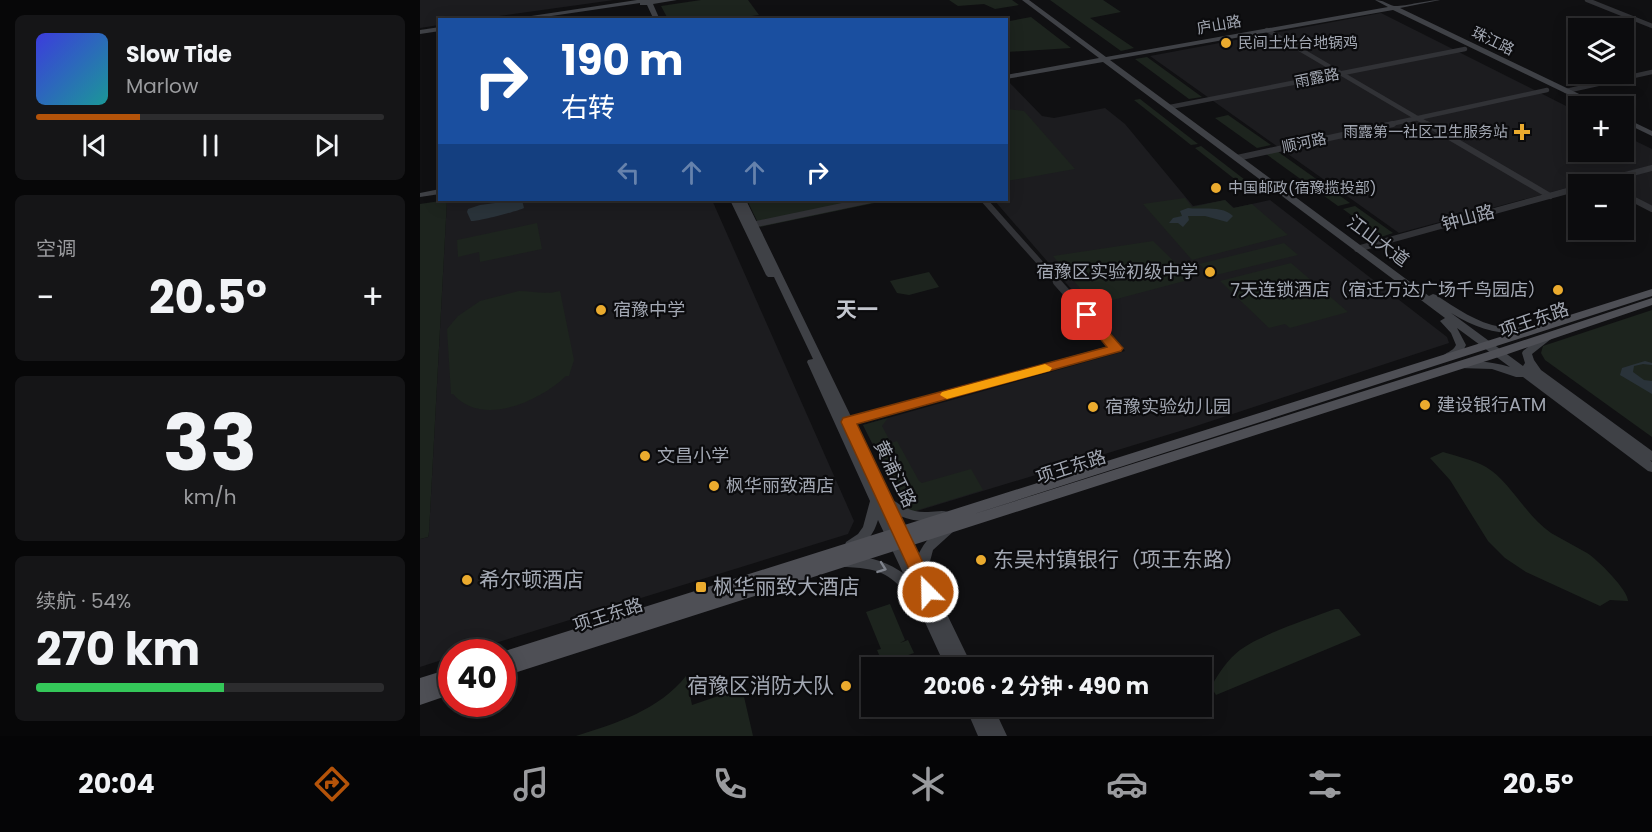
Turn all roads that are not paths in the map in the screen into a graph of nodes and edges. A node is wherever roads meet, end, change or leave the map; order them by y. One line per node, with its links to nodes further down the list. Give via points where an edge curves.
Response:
1 (674, 0): 9 (street)
2 (1025, 0): 20 (street, 江山大道)
3 (1034, 0): 20 (street, 江山大道)
4 (1366, 0): 10 (street, 珠江路)
5 (1378, 0): 10 (street, 珠江路)
6 (1423, 0): 10 (street, 庐山路)
7 (1437, 0): 10 (street, 庐山路)
8 (1588, 0): 15 (street)
9 (646, 2): 11 (street); 12 (street); 13 (street); 14 (street)
10 (1387, 7): 16 (street, 庐山路); 19 (street, 珠江路); 20 (street, 庐山路); 25 (street, 珠江路)
11 (523, 18)
12 (547, 18)
13 (650, 18)
14 (656, 18)
15 (1652, 25)
16 (1267, 30): 20 (street, 庐山路); 22 (street)
17 (438, 31): 18 (street)
18 (420, 33)
19 (1465, 49): 22 (street, 雨露路); 24 (street, 珠江路)
20 (1106, 57): 23 (street, 庐山路); 28 (street, 江山大道)
21 (1652, 72): 25 (street)
22 (1341, 73): 28 (street, 雨露路); 29 (street)
23 (1008, 75)
24 (1547, 90): 27 (street, 珠江路); 29 (street, 顺河路)
25 (1566, 91): 26 (street, 珠江路)
26 (1576, 96)
27 (1568, 100)
28 (1174, 107): 34 (street, 江山大道)
29 (1417, 118): 34 (street, 顺河路); 40 (street)
30 (1634, 125): 32 (street)
31 (1634, 132): 33 (street)
32 (1652, 134)
33 (1652, 141)
34 (1240, 157): 48 (street, 江山大道)
35 (1652, 168): 36 (street)
36 (1633, 174)
37 (438, 190): 39 (street)
38 (1568, 191): 40 (street, 钟山路)
39 (420, 193)
40 (1550, 196): 48 (street, 钟山路)
41 (1634, 200): 46 (street)
42 (735, 201): 47 (street, 黄浦江路)
43 (742, 201): 47 (street, 黄浦江路)
44 (866, 201): 47 (street)
45 (985, 201): 56 (street, via 1116,348)
46 (1652, 209)
47 (750, 225): 56 (street, 黄浦江路)
48 (1361, 248): 50 (street, 江山大道)
49 (1652, 292): 52 (main road, 项王东路)
50 (1428, 297): 52 (street, via 1484,328); 53 (street, 江山大道); 54 (street, via 1461,339 1458,351)
51 (1652, 301): 52 (main road, 项王东路)
52 (1547, 331): 53 (main road, 项王东路); 55 (street, via 1527,353 1534,367)
53 (1497, 348): 54 (main road, 项王东路); 55 (street, 江山大道)
54 (1435, 368): 55 (street, via 1498,366); 60 (main road, 项王东路)
55 (1558, 392): 57 (street, 江山大道); 58 (street, 江山大道)
56 (844, 423): 59 (street, 黄浦江路)
57 (1652, 457)
58 (1652, 468)
59 (879, 497): 60 (street, via 909,516); 61 (street, 黄浦江路); 62 (street, via 871,527)
60 (961, 518): 61 (main road, 项王东路); 63 (street, via 926,550 921,570)
61 (899, 538): 62 (main road, 项王东路); 63 (street, 黄浦江路)
62 (836, 557): 63 (street, one-way to 63, via 882,565); 64 (main road, 项王东路); 67 (main road, 项王东路)
63 (923, 594): 65 (street, 黄浦江路); 66 (street, 黄浦江路)
64 (516, 655)
65 (949, 657)
66 (960, 657)
67 (516, 665)
68 (438, 679): 69 (main road)
69 (420, 685)
70 (438, 692): 71 (main road)
71 (420, 698)
72 (978, 717): 74 (street)
73 (986, 717): 74 (street)
74 (988, 734)

